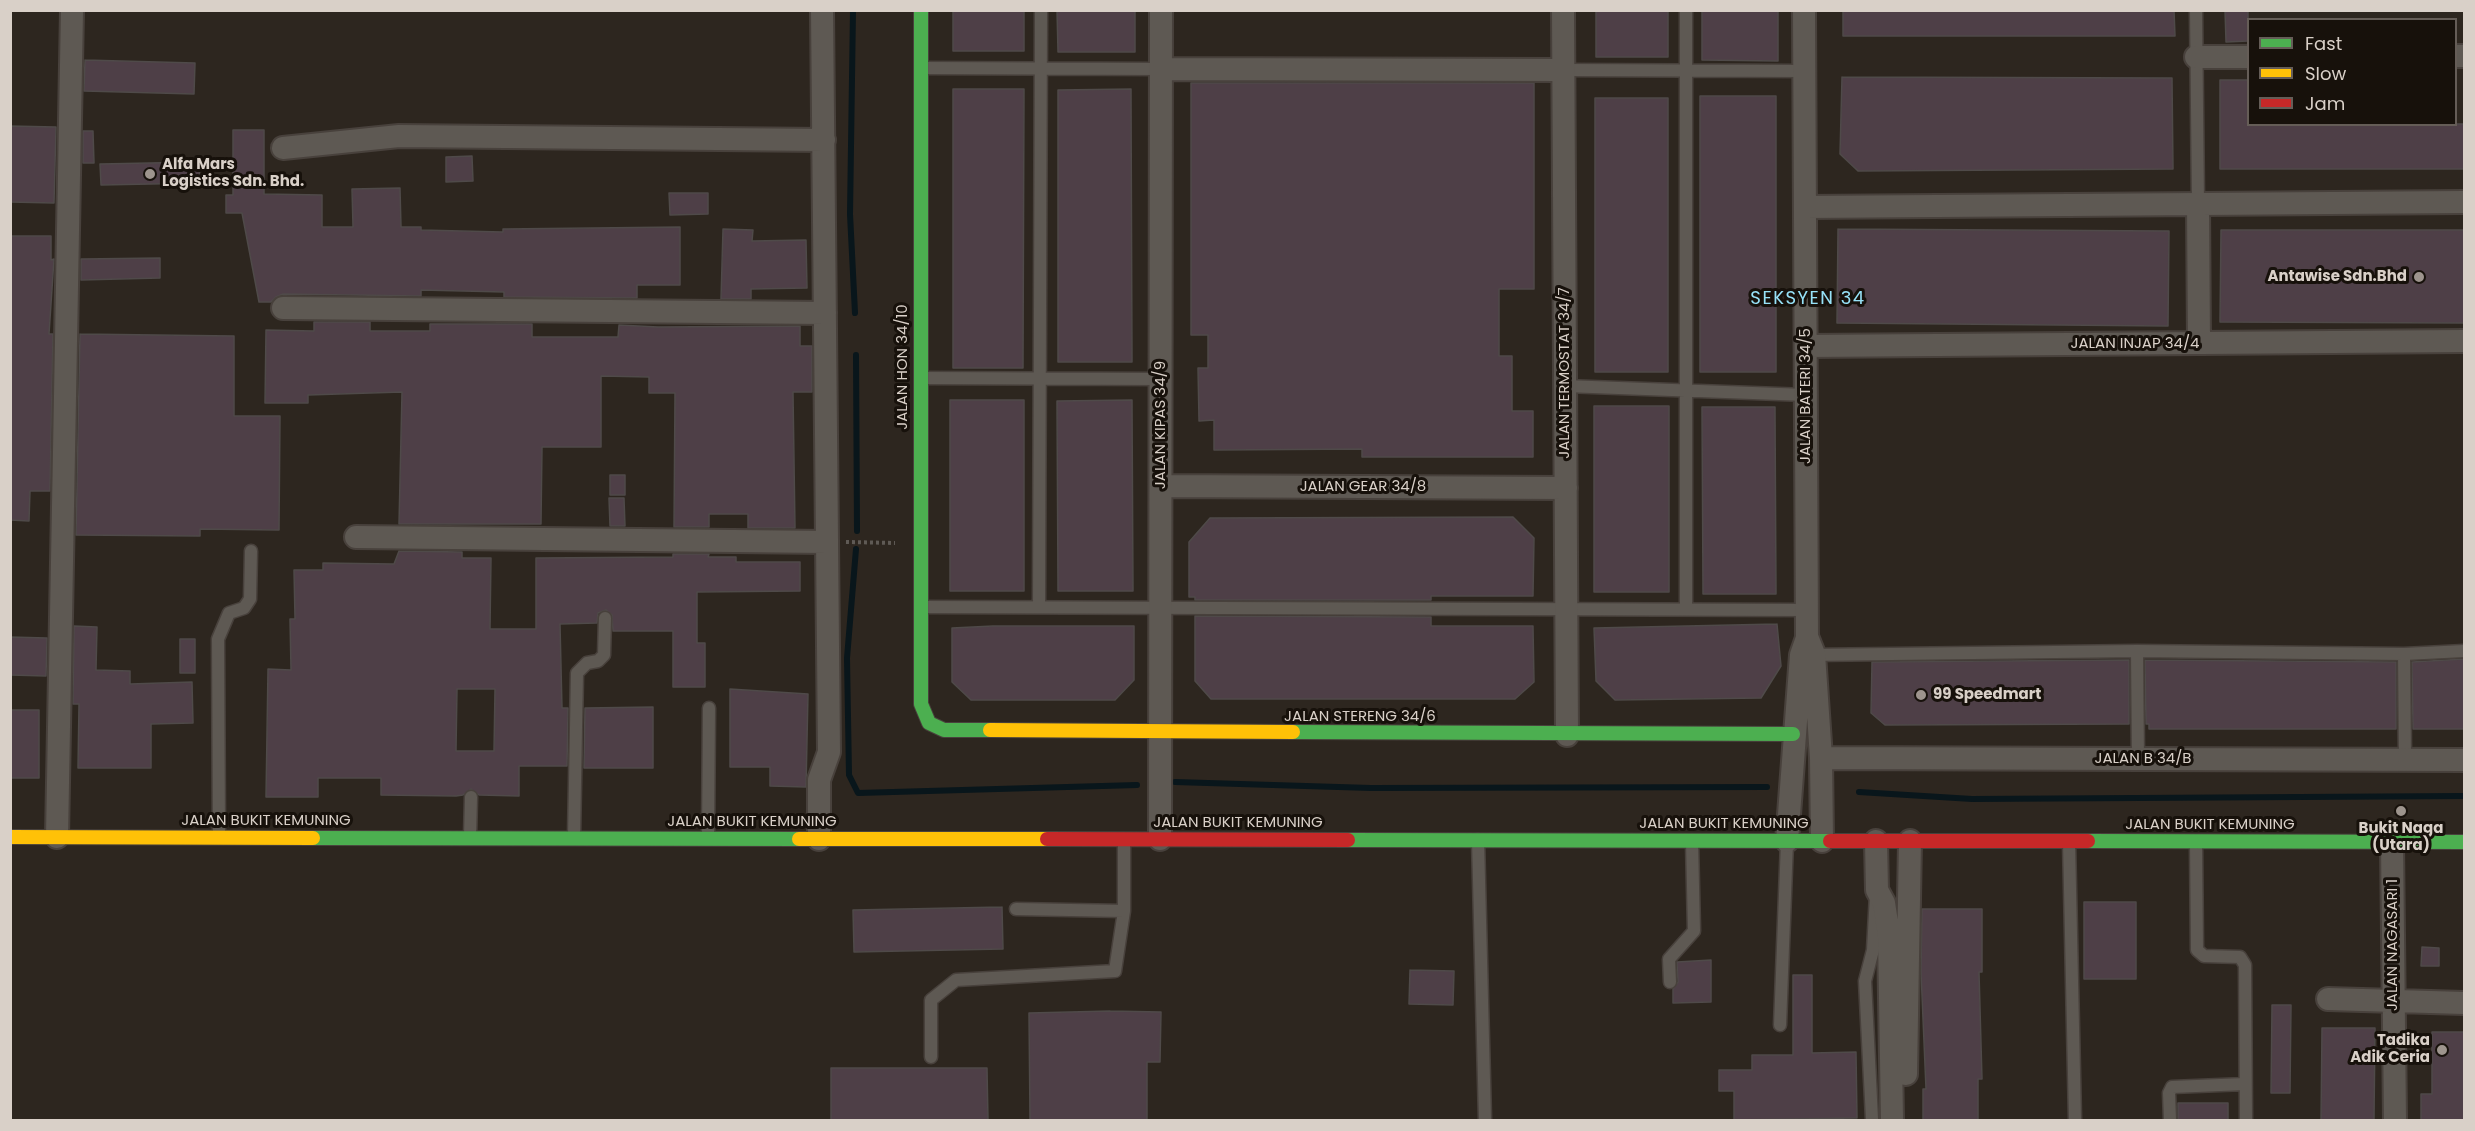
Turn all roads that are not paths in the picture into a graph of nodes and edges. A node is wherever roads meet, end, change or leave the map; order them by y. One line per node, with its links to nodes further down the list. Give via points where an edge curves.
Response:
1 (72, 10): 61 (street)
2 (822, 10): 18 (street)
3 (921, 10): 12 (main road, JALAN HON 34/10)
4 (1041, 10): 13 (lane)
5 (1161, 10): 14 (street, JALAN KIPAS 34/9)
6 (1563, 10): 15 (street, JALAN TERMOSTAT 34/7)
7 (1686, 10): 16 (lane)
8 (1804, 10): 17 (street, JALAN BATERI 34/5)
9 (2196, 10): 10 (lane)
10 (2196, 57): 11 (street); 21 (lane)
11 (2247, 57)
12 (921, 68): 13 (lane); 28 (main road, JALAN HON 34/10)
13 (1041, 68): 14 (lane); 29 (lane)
14 (1161, 69): 15 (street); 30 (street, JALAN KIPAS 34/9)
15 (1563, 70): 16 (lane); 31 (street, JALAN TERMOSTAT 34/7)
16 (1685, 71): 17 (lane); 32 (lane)
17 (1804, 72): 22 (street, JALAN BATERI 34/5)
18 (824, 140): 19 (street, via 399,136); 24 (street)
19 (283, 147)
20 (2464, 202): 21 (street)
21 (2198, 204): 22 (street); 26 (street)
22 (1805, 207): 27 (street, JALAN BATERI 34/5)
23 (283, 308): 24 (street)
24 (825, 313): 37 (street)
25 (2464, 341): 26 (street, JALAN INJAP 34/4)
26 (2199, 343): 27 (street, JALAN INJAP 34/4)
27 (1806, 346): 33 (street, JALAN BATERI 34/5)
28 (919, 378): 29 (lane); 39 (main road, JALAN HON 34/10)
29 (1038, 378): 30 (lane); 40 (lane)
30 (1161, 379): 34 (street, JALAN KIPAS 34/9)
31 (1565, 386): 32 (lane); 35 (street, JALAN TERMOSTAT 34/7)
32 (1687, 391): 33 (lane); 43 (lane)
33 (1806, 395): 44 (street, JALAN BATERI 34/5)
34 (1161, 486): 35 (street, JALAN GEAR 34/8); 41 (street, JALAN KIPAS 34/9)
35 (1566, 488): 42 (street, JALAN TERMOSTAT 34/7)
36 (356, 537): 37 (street)
37 (827, 542): 66 (street, via 829,752 819,780)
38 (251, 551): 62 (lane, via 250,599 244,608 230,613 218,639)
39 (919, 607): 40 (lane); 51 (main road, JALAN HON 34/10, via 921,704)
40 (1038, 607): 41 (lane)
41 (1160, 608): 42 (lane); 52 (street, JALAN KIPAS 34/9)
42 (1566, 609): 43 (lane); 53 (street, JALAN TERMOSTAT 34/7)
43 (1686, 609): 44 (lane)
44 (1807, 610): 46 (street, JALAN BATERI 34/5)
45 (605, 618): 64 (lane, via 604,655 577,673)
46 (1807, 649): 47 (lane); 54 (street); 55 (street)
47 (2137, 651): 49 (lane); 56 (lane)
48 (2464, 651): 49 (lane)
49 (2404, 654): 57 (lane)
50 (709, 708): 65 (lane)
51 (929, 723): 52 (main road, JALAN STERENG 34/6, via 944,730)
52 (1160, 732): 53 (main road, JALAN STERENG 34/6); 68 (street, JALAN KIPAS 34/9)
53 (1567, 735): 54 (main road, JALAN STERENG 34/6)
54 (1793, 735): 71 (street)
55 (1821, 758): 56 (street, JALAN B 34/B); 72 (street)
56 (2138, 759): 57 (street, JALAN B 34/B)
57 (2405, 759): 58 (street, JALAN B 34/B)
58 (2464, 759)
59 (471, 796): 63 (lane)
60 (10, 837): 61 (main road, JALAN BUKIT KEMUNING)
61 (57, 837): 62 (main road, JALAN BUKIT KEMUNING)
62 (219, 837): 63 (main road, JALAN BUKIT KEMUNING)
63 (470, 838): 64 (main road, JALAN BUKIT KEMUNING)
64 (574, 838): 65 (main road, JALAN BUKIT KEMUNING)
65 (708, 838): 66 (main road, JALAN BUKIT KEMUNING)
66 (819, 839): 67 (main road, JALAN BUKIT KEMUNING)
67 (1124, 839): 68 (main road, JALAN BUKIT KEMUNING); 80 (lane)
68 (1160, 839): 69 (main road, JALAN BUKIT KEMUNING)
69 (1478, 840): 70 (main road, JALAN BUKIT KEMUNING); 88 (lane)
70 (1692, 840): 71 (main road, JALAN BUKIT KEMUNING); 81 (lane, via 1694,931 1669,959)
71 (1787, 841): 72 (main road, JALAN BUKIT KEMUNING); 85 (lane)
72 (1822, 841): 73 (main road, JALAN BUKIT KEMUNING)
73 (1876, 841): 74 (main road, JALAN BUKIT KEMUNING); 89 (street, via 1877,890 1884,903 1889,936)
74 (1910, 841): 75 (main road, JALAN BUKIT KEMUNING); 90 (street)
75 (2068, 841): 76 (main road, JALAN BUKIT KEMUNING); 91 (lane)
76 (2196, 841): 77 (main road, JALAN BUKIT KEMUNING); 87 (lane, via 2197,950 2204,956 2240,957 2246,964)
77 (2392, 842): 78 (main road, JALAN BUKIT KEMUNING); 83 (street, JALAN NAGASARI 1)
78 (2464, 842)
79 (1016, 909): 80 (lane)
80 (1124, 911): 86 (lane, via 1115,971 956,980 931,1000)
81 (1670, 982)
82 (2328, 999): 83 (street)
83 (2394, 1001): 84 (street); 94 (street, JALAN NAGASARI 1)
84 (2464, 1003)
85 (1780, 1025)
86 (931, 1057)
87 (2246, 1084): 92 (lane, via 2172,1087); 93 (lane)
88 (1485, 1120)
89 (1882, 1120)
90 (1906, 1120)
91 (2075, 1120)
92 (2170, 1120)
93 (2246, 1120)
94 (2395, 1120)

